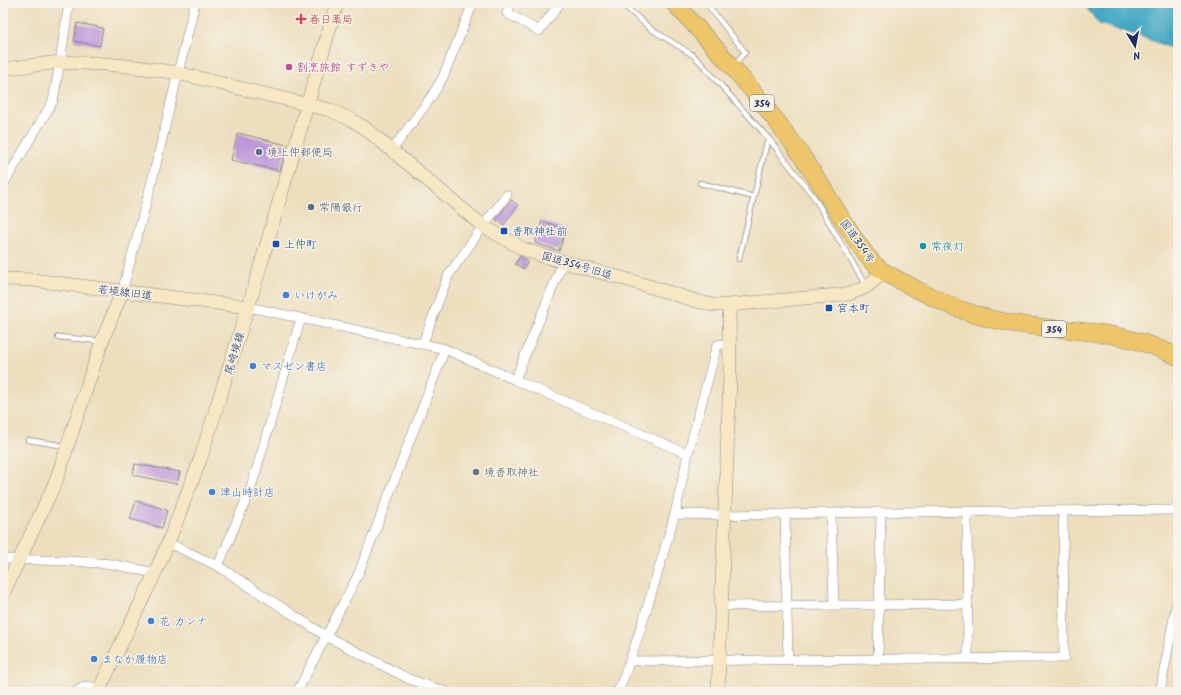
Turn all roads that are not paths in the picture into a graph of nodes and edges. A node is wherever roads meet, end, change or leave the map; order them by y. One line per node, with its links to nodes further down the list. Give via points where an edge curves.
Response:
1 (68, 3): 10 (street)
2 (195, 3): 13 (street)
3 (336, 3): 14 (street, 尾崎境線)
4 (473, 3): 16 (street, via 443,77)
5 (511, 3): 6 (street, via 507,13 539,31)
6 (560, 3)
7 (621, 3): 15 (lane, via 651,29 693,55)
8 (674, 3): 11 (highway, 国道354号 / 354)
9 (706, 3): 11 (lane, via 745,52)
10 (60, 62): 12 (street, 国道354号旧道); 13 (street, 国道354号旧道, via 105,64); 18 (street, via 53,101)
11 (732, 68): 24 (highway, 国道354号 / 354, via 784,132 864,252)
12 (3, 69)
13 (178, 73): 14 (street, 国道354号旧道); 27 (street)
14 (307, 104): 16 (street, 国道354号旧道, via 330,110 352,120); 29 (street, 尾崎境線)
15 (769, 139): 20 (lane); 26 (lane, via 814,197)
16 (392, 150): 21 (street, 国道354号旧道)
17 (700, 183): 20 (lane)
18 (3, 185)
19 (507, 195): 21 (street)
20 (754, 197): 22 (lane)
21 (483, 226): 23 (street, 国道354号旧道, via 523,249); 34 (street, via 448,276)
22 (739, 259)
23 (563, 262): 28 (street, 国道354号旧道, via 700,302); 37 (street)
24 (884, 272): 26 (street, 国道354号旧道); 36 (highway, 国道354号 / 354, via 931,297 987,318 1124,338 1151,346)
25 (3, 280): 27 (street, 若境線旧道, via 33,280)
26 (866, 287): 28 (street, 国道354号旧道, via 855,293 842,295)
27 (122, 292): 29 (street, 若境線旧道); 32 (street)
28 (729, 305): 33 (street)
29 (248, 307): 30 (street); 49 (street, 尾崎境線, via 200,460)
30 (301, 318): 34 (street); 52 (street, via 251,488)
31 (58, 337): 32 (lane)
32 (102, 341): 39 (street)
33 (730, 343): 40 (street, via 718,346); 48 (street)
34 (422, 344): 35 (street)
35 (445, 349): 37 (street); 61 (street, via 358,575)
36 (1177, 358)
37 (515, 380): 40 (street)
38 (28, 440): 39 (lane)
39 (67, 446): 51 (street, via 53,488)
40 (688, 454): 46 (street)
41 (1063, 510): 42 (street); 44 (street); 62 (street, via 1064,658)
42 (1178, 510)
43 (881, 512): 44 (street); 45 (street); 56 (street)
44 (967, 512): 57 (street)
45 (831, 513): 47 (street); 59 (street)
46 (675, 514): 48 (street); 65 (street)
47 (785, 514): 48 (street); 58 (street)
48 (726, 515): 60 (street)
49 (168, 543): 52 (street); 53 (street, 尾崎境線)
50 (3, 559): 51 (street)
51 (19, 560): 53 (street, via 112,564); 54 (street)
52 (218, 566): 61 (street)
53 (155, 573): 67 (street, 尾崎境線)
54 (3, 594)
55 (1178, 596): 73 (street)
56 (879, 604): 57 (street); 59 (street); 64 (street)
57 (967, 604): 62 (street)
58 (787, 605): 59 (street); 60 (street); 63 (street)
59 (834, 605)
60 (722, 606): 66 (street)
61 (326, 636): 69 (street); 70 (street, via 409,679)
62 (968, 659): 64 (street)
63 (788, 660): 64 (street); 66 (street)
64 (878, 660)
65 (630, 661): 66 (street); 71 (street)
66 (720, 661): 72 (street)
67 (99, 690): 68 (street, via 85,686)
68 (76, 692)
69 (296, 692)
70 (444, 692)
71 (618, 692)
72 (718, 692)
73 (1160, 692)

